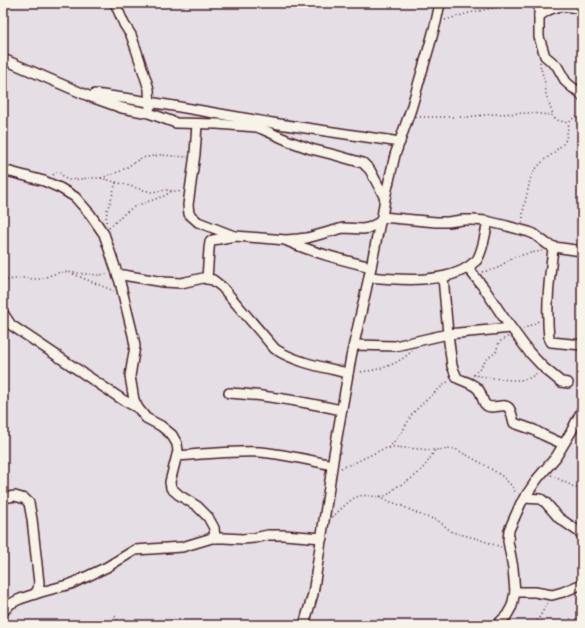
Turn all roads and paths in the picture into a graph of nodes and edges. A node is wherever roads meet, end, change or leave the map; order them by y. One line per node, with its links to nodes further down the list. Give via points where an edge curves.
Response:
1 (115, 3): 12 (street, via 136,49 149,89)
2 (440, 3): 7 (street)
3 (516, 3): 7 (path)
4 (539, 3): 6 (street)
5 (582, 9): 6 (street, via 561,6)
6 (539, 16): 8 (street, via 539,36)
7 (436, 22): 15 (street)
8 (545, 56): 11 (street, via 557,66 566,82); 16 (path, via 540,65)
9 (3, 59): 10 (street)
10 (80, 92): 12 (street); 13 (street, via 122,108)
11 (582, 96)
12 (150, 102): 13 (street); 19 (street)
13 (149, 113): 18 (street, via 176,123)
14 (582, 114): 17 (path)
15 (408, 117): 16 (path, via 530,113); 19 (street)
16 (553, 117): 17 (path)
17 (569, 123): 30 (path, via 564,143 533,172 523,212)
18 (197, 124): 20 (street); 27 (street, via 257,127 311,150 363,164 370,170)
19 (400, 142): 27 (street)
20 (194, 158): 22 (path, via 160,155 141,158 121,171); 26 (street)
21 (3, 170): 23 (street)
22 (101, 178): 23 (path, via 69,180 56,172); 24 (path)
23 (40, 180): 31 (street, via 75,197)
24 (116, 182): 25 (path, via 150,192); 31 (path, via 107,210)
25 (173, 191): 26 (path); 31 (path, via 132,208)
26 (189, 192): 32 (street, via 190,214 198,222)
27 (385, 198): 28 (street)
28 (381, 219): 29 (street); 33 (street, via 368,228 343,228 307,238); 36 (street)
29 (488, 222): 30 (street); 37 (street, via 478,259)
30 (522, 230): 34 (street, via 534,234)
31 (105, 233): 39 (street)
32 (235, 236): 33 (street); 42 (street, via 217,238 210,242)
33 (286, 240): 36 (street, via 303,248)
34 (553, 248): 35 (street); 37 (path, via 512,258 496,269); 46 (street)
35 (582, 251)
36 (371, 267): 40 (street)
37 (470, 271): 41 (street); 47 (street)
38 (71, 273): 39 (path); 43 (path); 44 (path, via 112,290)
39 (117, 274): 42 (street, via 180,283); 44 (street)
40 (369, 277): 41 (street); 49 (street)
41 (443, 277): 48 (street)
42 (207, 279): 53 (street, via 222,287 275,349 306,363)
43 (3, 282)
44 (124, 298): 59 (street, via 135,346 130,376)
45 (3, 313): 59 (street, via 12,324 38,343 122,400)
46 (547, 313): 47 (path, via 537,322); 50 (street, via 551,342)
47 (513, 330): 48 (street); 52 (street); 55 (path, via 499,342 496,352)
48 (448, 334): 49 (street, via 395,346); 56 (street)
49 (354, 345): 53 (street)
50 (582, 345)
51 (415, 348): 53 (path, via 382,368)
52 (544, 368): 55 (path, via 524,379 507,380); 57 (street, via 561,382)
53 (348, 373): 60 (street)
54 (469, 375): 55 (path)
55 (474, 375)
56 (456, 378): 62 (street, via 478,388 486,406 508,406 514,422 518,425); 63 (path, via 446,383 413,413 402,432)
57 (568, 383)
58 (229, 393): 60 (street)
59 (138, 408): 65 (street, via 146,418 162,426 172,435 177,444)
60 (341, 410): 66 (street)
61 (582, 410): 62 (street)
62 (564, 444): 67 (street)
63 (388, 448): 64 (path); 66 (path, via 354,463)
64 (434, 450): 69 (path, via 414,477 394,488 386,496); 71 (path, via 455,449 483,464 502,476)
65 (177, 456): 66 (street, via 261,452 294,456); 74 (street, via 170,482 172,488 208,517 214,528)
66 (332, 468): 72 (street)
67 (544, 471): 68 (path); 71 (street)
68 (582, 491)
69 (380, 496): 72 (path, via 358,496); 76 (path, via 434,519 452,532)
70 (3, 498): 79 (street, via 15,496 29,503 39,583)
71 (523, 501): 73 (street, via 540,499 559,518); 76 (street, via 509,530)
72 (324, 523): 75 (street)
73 (582, 534)
74 (215, 538): 75 (street, via 243,539 268,535); 79 (street, via 182,547 135,550 71,584)
75 (322, 538): 84 (street, via 313,594)
76 (510, 551): 78 (street)
77 (582, 584): 80 (street)
78 (515, 592): 80 (street); 85 (street, via 512,606)
79 (35, 594): 81 (street, via 20,598)
80 (552, 595): 86 (path)
81 (3, 612)
82 (115, 616): 83 (path)
83 (120, 625)
84 (304, 625)
85 (497, 625)
86 (534, 625)

